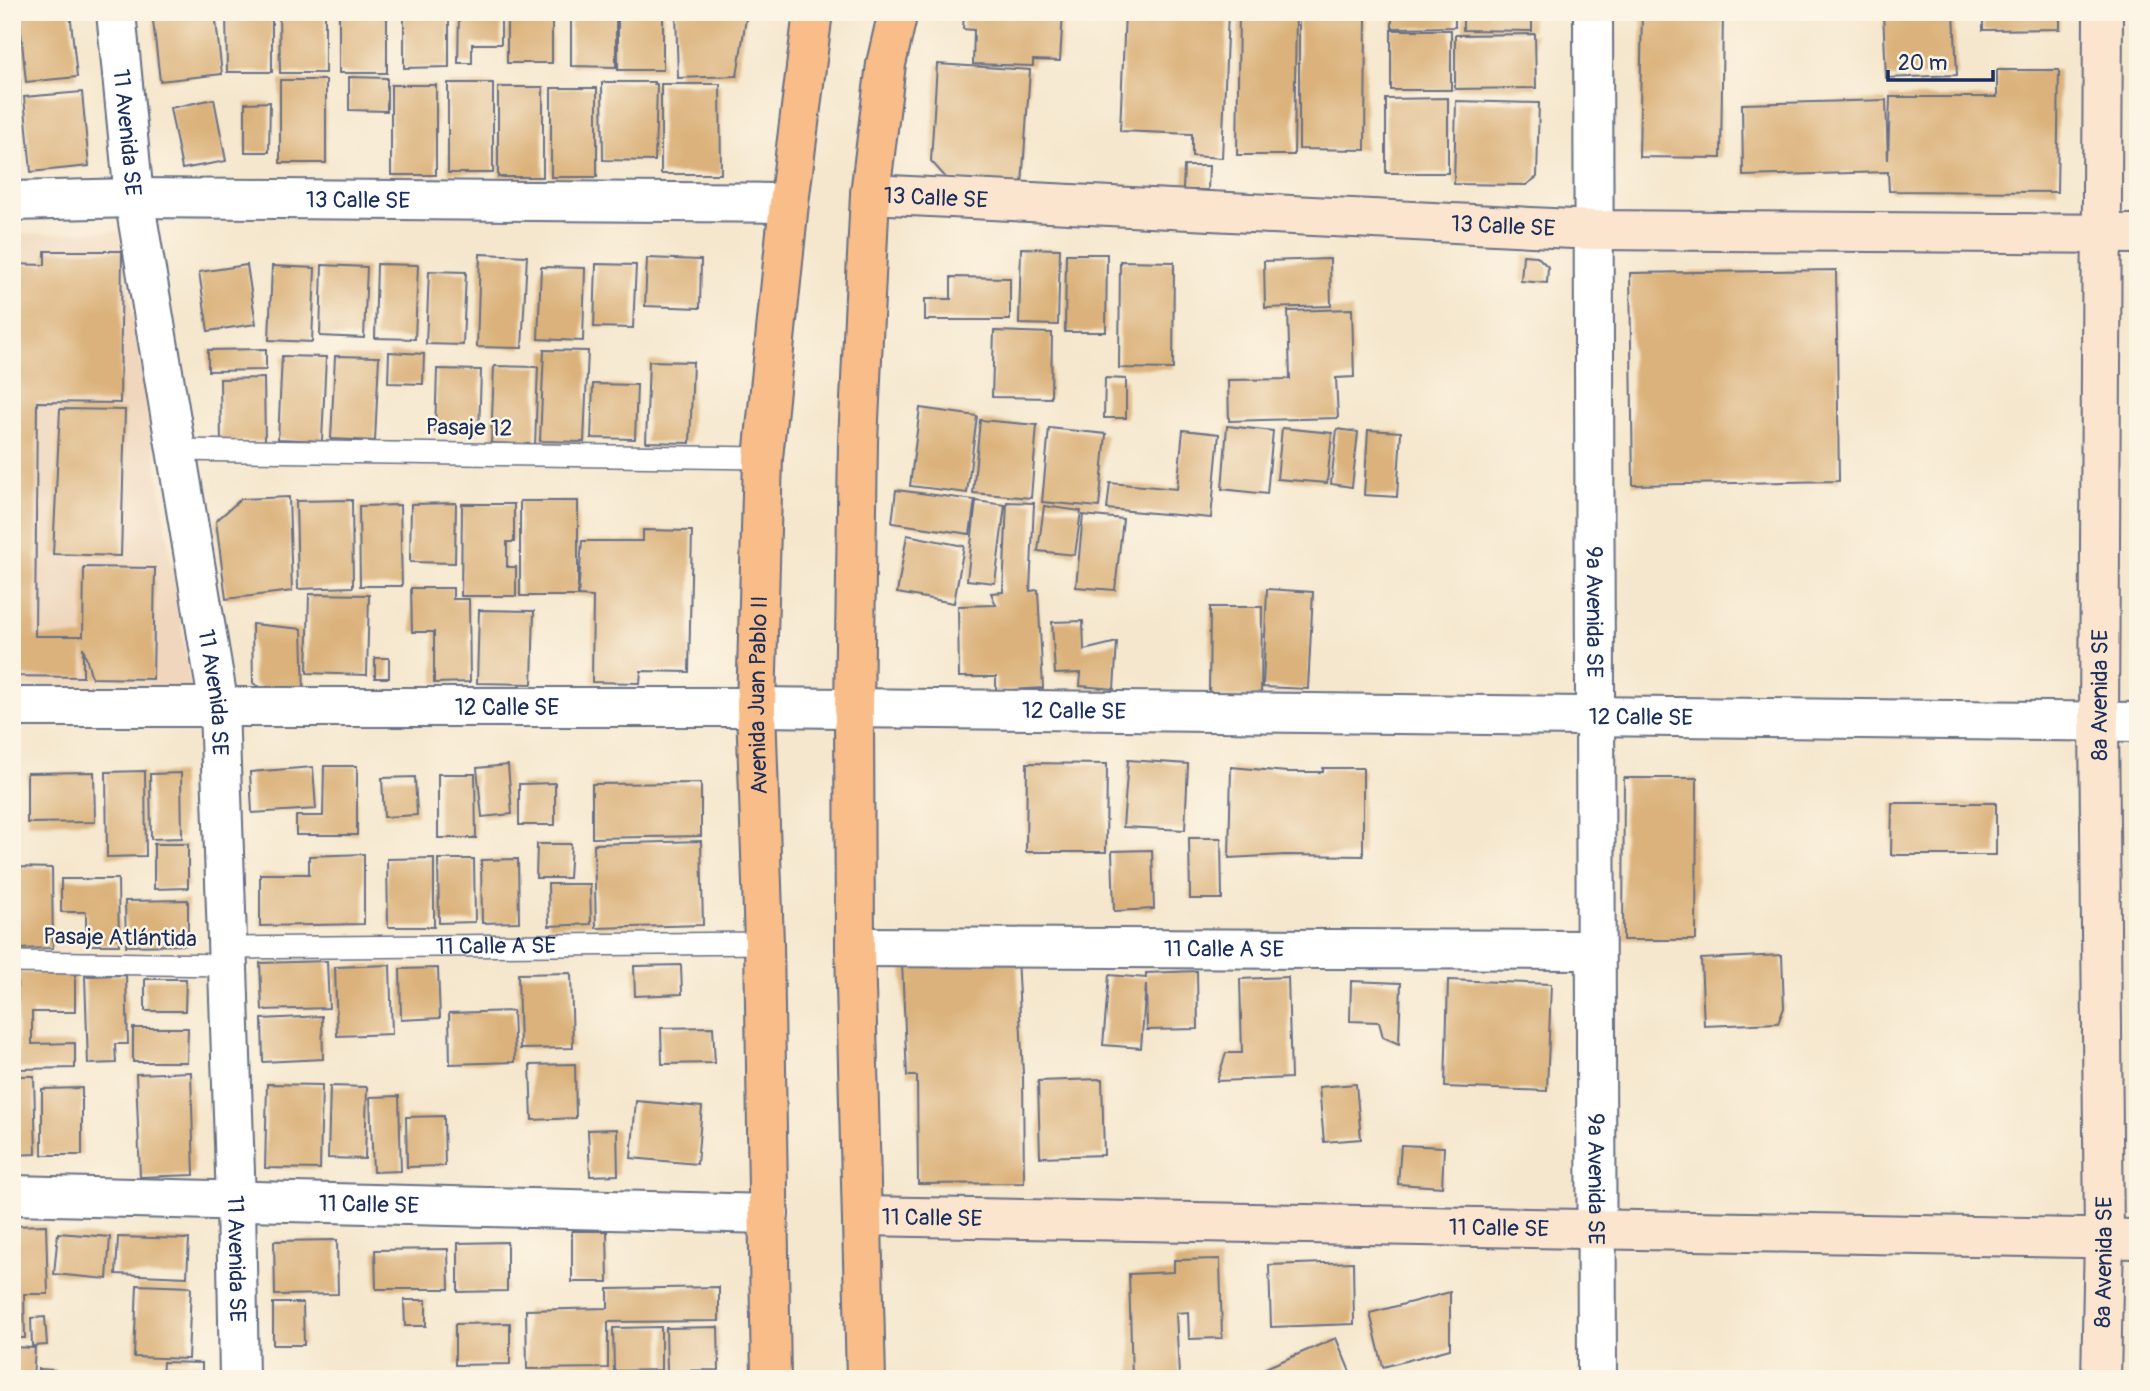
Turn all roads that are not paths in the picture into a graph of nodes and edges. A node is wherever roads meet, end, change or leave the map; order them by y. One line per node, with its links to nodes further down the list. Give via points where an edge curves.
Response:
1 (116, 12): 7 (street, 11 Avenida SE)
2 (813, 12): 9 (highway, Avenida Juan Pablo II)
3 (898, 12): 6 (highway, via 886,64)
4 (1594, 12): 10 (street, 9a Avenida SE)
5 (2103, 12): 11 (street, 8a Avenida SE)
6 (870, 194): 10 (street, 13 Calle SE); 17 (highway, via 858,441)
7 (134, 198): 8 (street, 13 Calle SE); 9 (street, 13 Calle SE); 12 (street, 11 Avenida SE)
8 (12, 201)
9 (789, 203): 13 (highway, Avenida Juan Pablo II)
10 (1593, 230): 11 (street, 13 Calle SE); 18 (street, 9a Avenida SE)
11 (2120, 234): 19 (street, 8a Avenida SE)
12 (176, 450): 13 (lane, Pasaje 12); 15 (street, 11 Avenida SE)
13 (763, 458): 16 (highway, Avenida Juan Pablo II)
14 (12, 707): 15 (street, 12 Calle SE)
15 (219, 707): 16 (street, 12 Calle SE); 24 (street, 11 Avenida SE)
16 (756, 708): 17 (street, 12 Calle SE); 21 (highway, Avenida Juan Pablo II)
17 (854, 709): 18 (street, 12 Calle SE); 22 (highway)
18 (1595, 716): 19 (street, 12 Calle SE); 23 (street, 9a Avenida SE)
19 (2099, 722): 20 (street, 12 Calle SE); 31 (street, 8a Avenida SE)
20 (2138, 722)
21 (764, 943): 24 (lane, 11 Calle A SE); 28 (highway, Avenida Juan Pablo II)
22 (855, 947): 23 (street, 11 Calle A SE); 29 (highway)
23 (1595, 950): 30 (street, 9a Avenida SE)
24 (227, 956): 25 (lane, Pasaje Atlántida); 27 (street, 11 Avenida SE)
25 (12, 962)
26 (12, 1195): 27 (street, 11 Calle SE)
27 (236, 1201): 28 (street, 11 Calle SE); 32 (street, 11 Avenida SE)
28 (769, 1214): 33 (highway, Avenida Juan Pablo II)
29 (862, 1216): 30 (street, 11 Calle SE); 34 (highway)
30 (1597, 1228): 31 (street, 11 Calle SE); 35 (street, 9a Avenida SE)
31 (2121, 1238): 36 (street, 8a Avenida SE)
32 (239, 1379)
33 (771, 1379)
34 (866, 1379)
35 (1597, 1379)
36 (2101, 1379)

